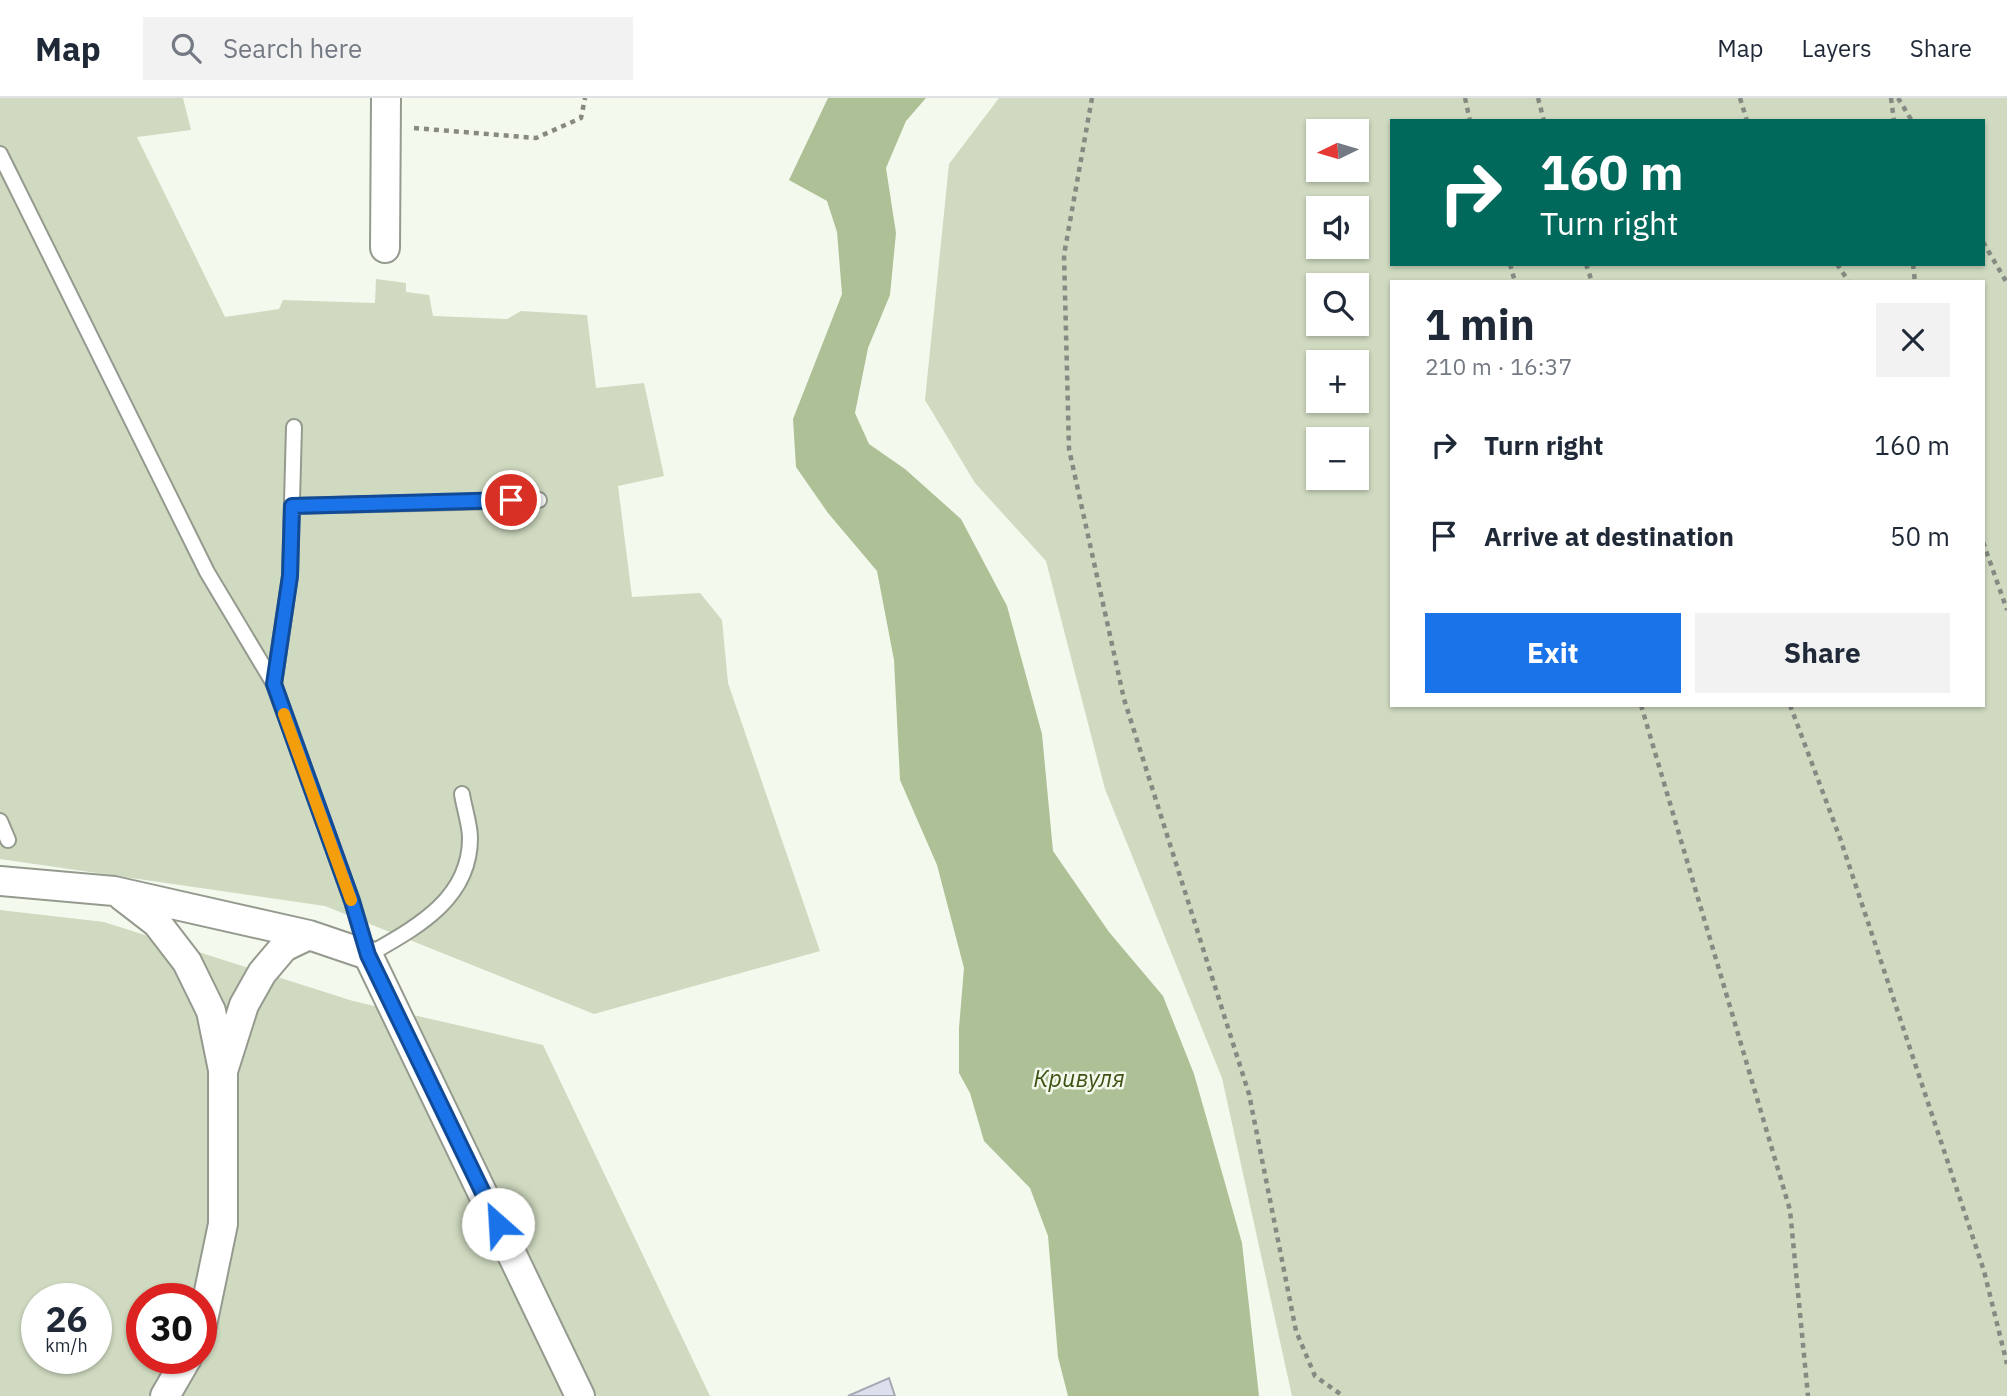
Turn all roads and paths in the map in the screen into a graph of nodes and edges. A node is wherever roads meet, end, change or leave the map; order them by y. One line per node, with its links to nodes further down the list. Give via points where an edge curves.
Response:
1 (585, 98): 8 (path, via 581,118 536,138)
2 (1093, 98): 39 (path, via 1064,255 1069,449 1124,699 1249,1094 1296,1331 1315,1376)
3 (1465, 98): 9 (path)
4 (1538, 98): 10 (path)
5 (1740, 98): 11 (path)
6 (1891, 98): 12 (path)
7 (1898, 98): 13 (path)
8 (386, 112): 16 (street)
9 (1470, 119)
10 (1543, 119)
11 (1746, 119)
12 (1894, 119)
13 (1911, 119)
14 (0, 154): 23 (lane, via 207,572)
15 (1985, 245): 17 (path)
16 (385, 248)
17 (2007, 283)
18 (294, 427): 20 (lane)
19 (539, 500): 20 (lane)
20 (292, 506): 23 (lane, via 290,576)
21 (1985, 548): 22 (path)
22 (2007, 610)
23 (274, 684): 32 (lane)
24 (1642, 707): 40 (path, via 1790,1210)
25 (1791, 707): 35 (path, via 1840,838 1984,1272)
26 (461, 794): 32 (lane, via 470,837 466,866 454,891 423,923)
27 (0, 821): 28 (lane)
28 (8, 840)
29 (0, 881): 30 (street)
30 (114, 891): 31 (street); 33 (street, via 157,923 187,962 211,1012)
31 (309, 934): 32 (street); 33 (street, via 284,947 262,973 244,1005)
32 (368, 955): 38 (street)
33 (223, 1070): 34 (street, via 223,1224)
34 (211, 1283)
35 (2007, 1364)
36 (178, 1374): 37 (street)
37 (166, 1396)
38 (580, 1396)
39 (1343, 1396)
40 (1808, 1396)

